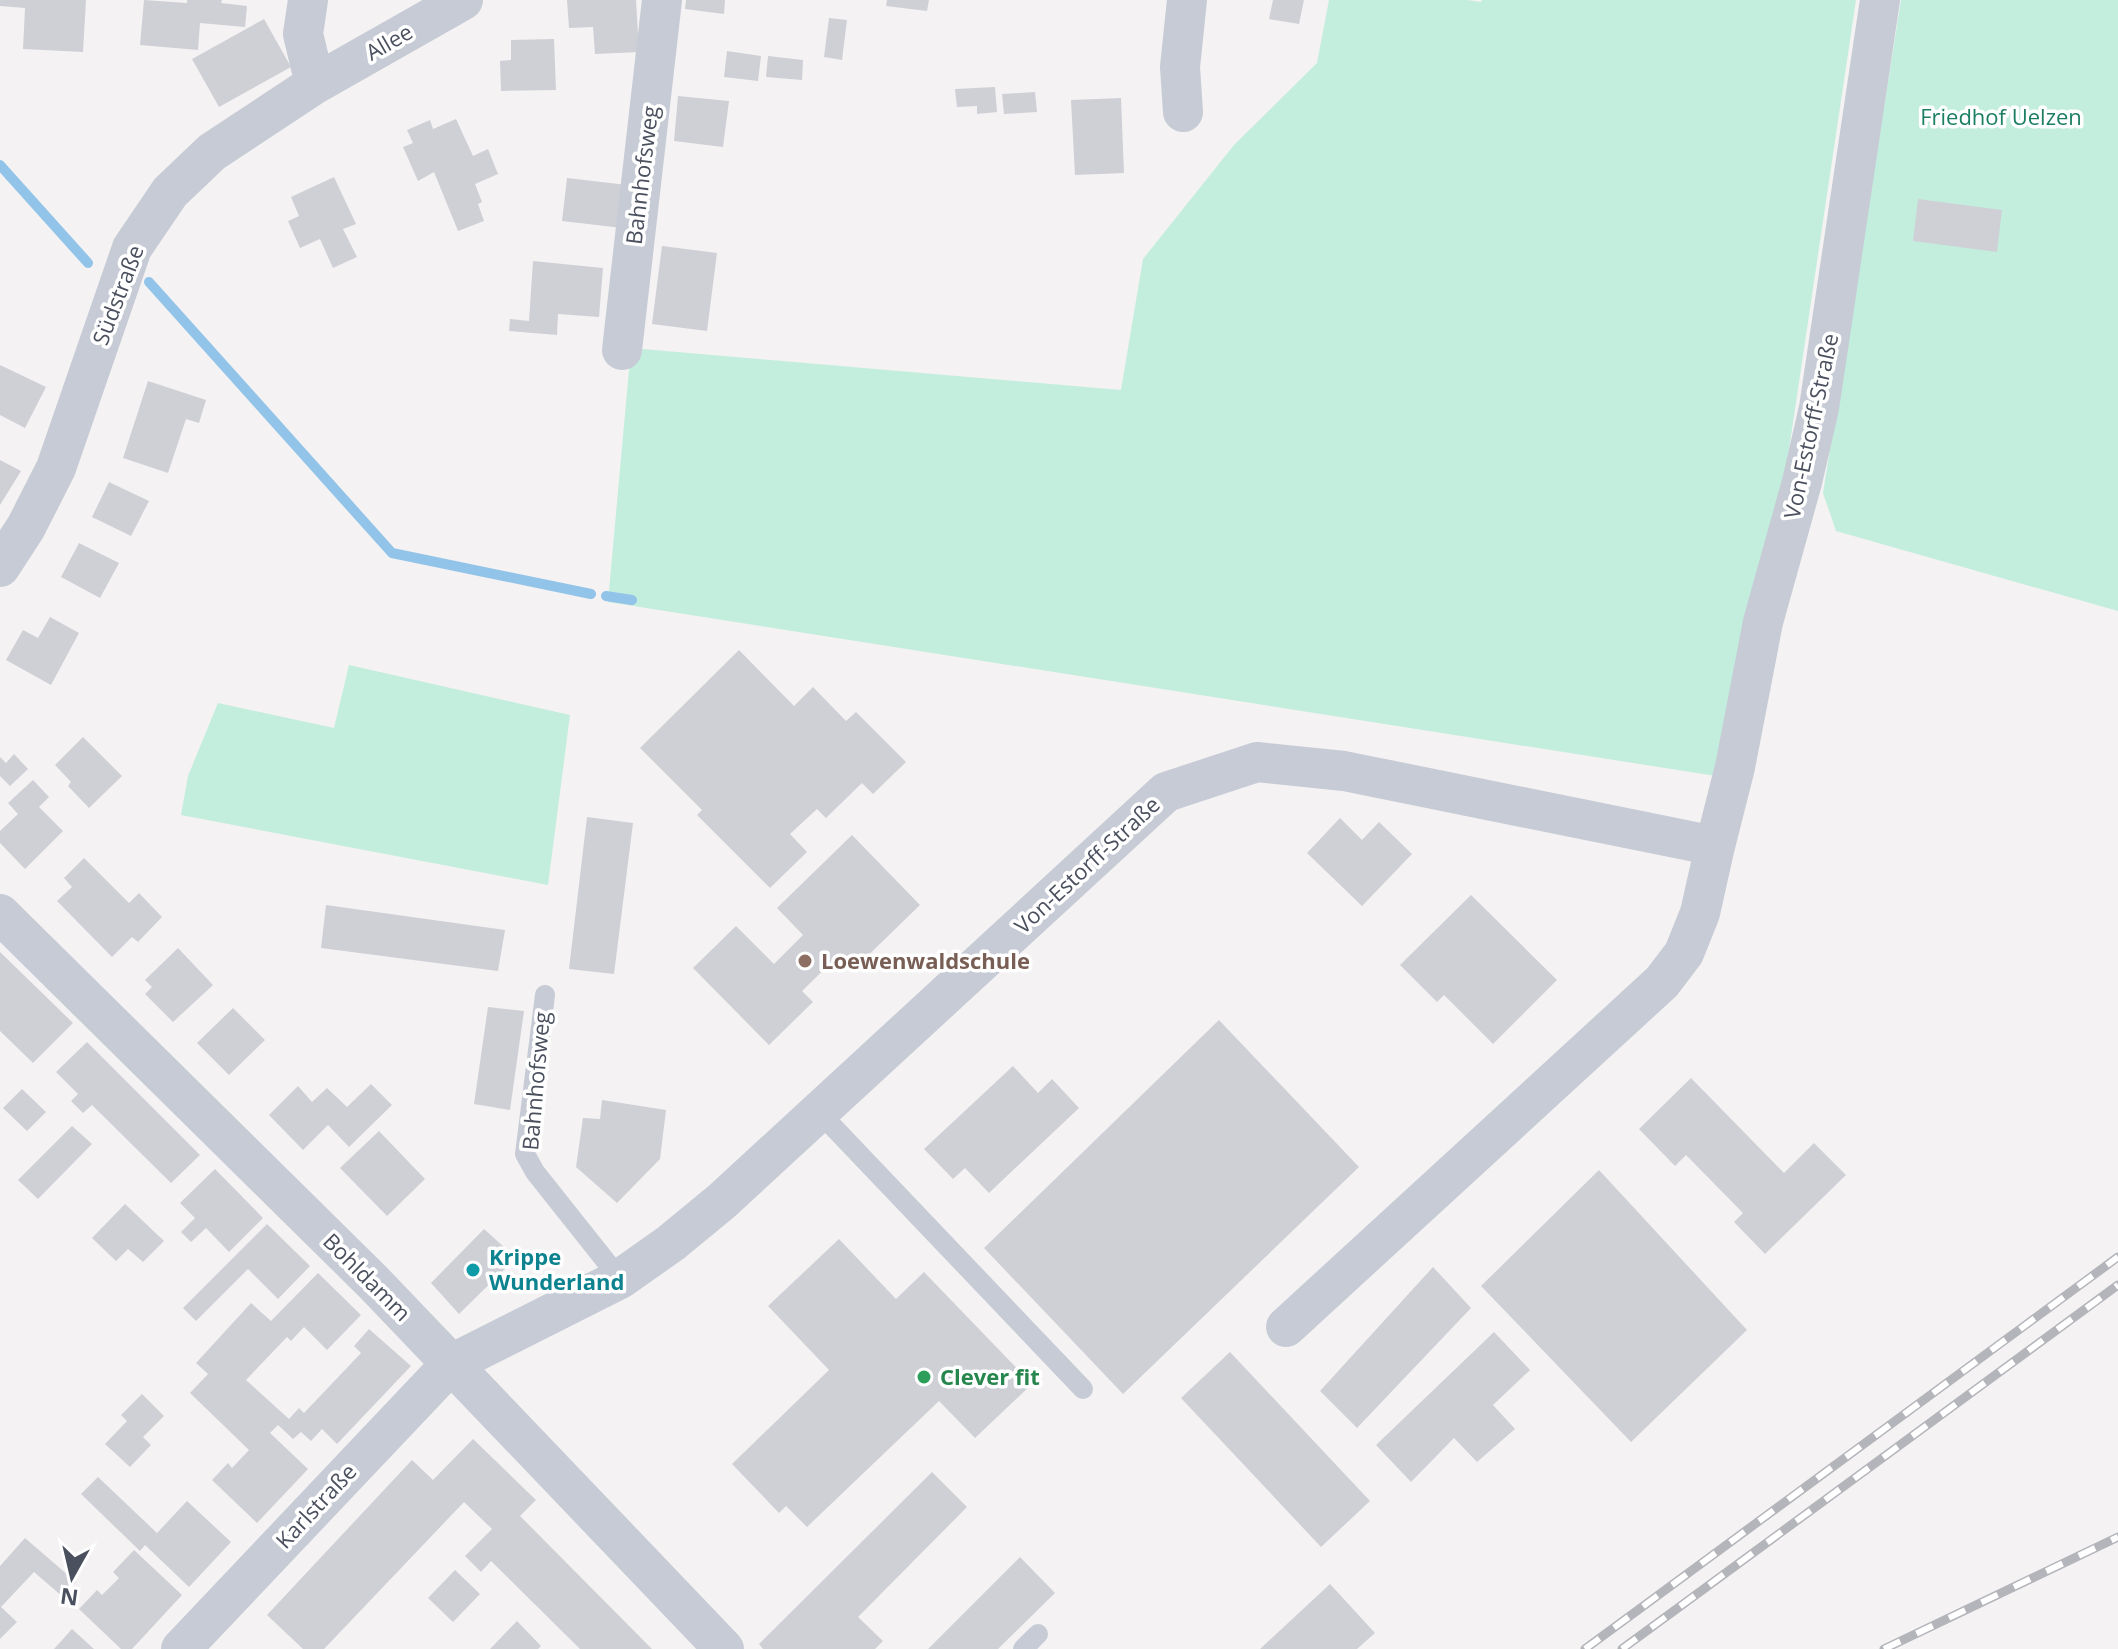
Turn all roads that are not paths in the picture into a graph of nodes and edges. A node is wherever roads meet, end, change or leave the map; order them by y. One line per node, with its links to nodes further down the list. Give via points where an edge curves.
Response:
1 (308, 0): 6 (street, via 303,34)
2 (463, 0): 6 (street, Allee)
3 (662, 0): 8 (street, Bahnhofsweg)
4 (1187, 0): 7 (street, via 1180,67)
5 (1880, 0): 10 (street, Von-Estorff-Straße, via 1819,408 1763,622)
6 (315, 84): 9 (street, Südstraße, via 212,152 170,192 132,248 56,468)
7 (1183, 112)
8 (622, 350)
9 (0, 567)
10 (1715, 846): 13 (street, Von-Estorff-Straße, via 1344,771 1257,762 1166,792); 15 (street, Von-Estorff-Straße, via 1700,913 1684,953 1662,982)
11 (0, 914): 16 (street, Bohldamm)
12 (545, 995): 14 (lane, Bahnhofsweg, via 525,1154)
13 (819, 1112): 14 (street, Von-Estorff-Straße, via 712,1210); 17 (lane)
14 (620, 1279): 16 (street, Von-Estorff-Straße)
15 (1286, 1327)
16 (451, 1364): 19 (street, Karlstraße); 20 (street, Bohldamm)
17 (1083, 1389)
18 (1038, 1634): 21 (lane)
19 (181, 1649)
20 (724, 1649)
21 (1023, 1649)

